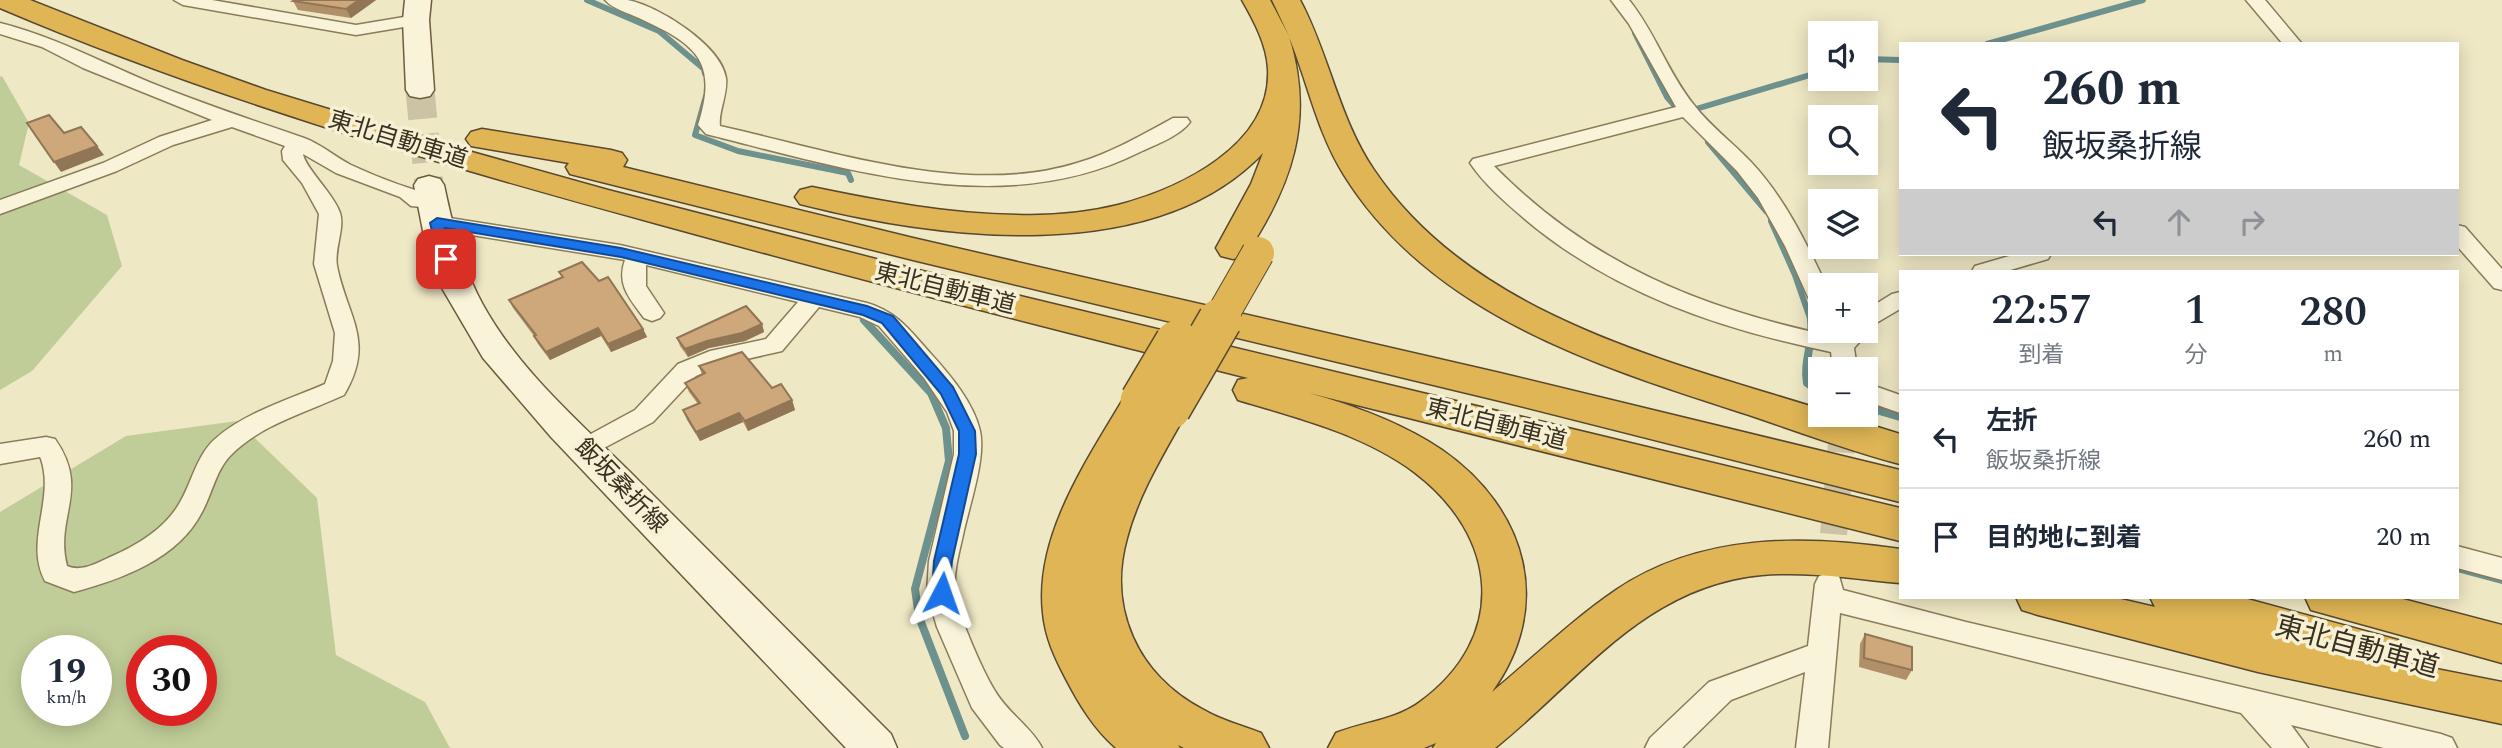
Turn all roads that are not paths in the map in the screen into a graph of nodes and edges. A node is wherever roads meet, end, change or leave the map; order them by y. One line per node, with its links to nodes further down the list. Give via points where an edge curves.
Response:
1 (6, 0): 19 (highway, 東北自動車道, via 220,83)
2 (68, 0): 17 (highway, 東北自動車道, via 249,67)
3 (183, 0): 9 (street, via 356,30)
4 (614, 0): 16 (street, via 683,32 711,61 716,99 708,125 713,130 868,165 965,182 1045,177 1133,150)
5 (1256, 0): 12 (highway)
6 (1286, 0): 12 (highway, via 1304,36)
7 (1620, 0): 14 (street, via 1656,53)
8 (2255, 0): 11 (street)
9 (417, 10): 13 (main road)
10 (0, 28): 15 (street, via 49,43 180,102)
11 (2291, 42)
12 (1298, 67): 17 (highway, via 1280,96 1273,119 1250,150 1230,167 1186,192 1142,209 1068,223 990,225 923,219 725,178); 34 (highway, bridge, via 1283,140 1245,250); 37 (highway, via 1376,198 1427,250 1472,284 1543,326 1601,351)
13 (420, 90)
14 (1683, 111): 26 (street, via 1745,169 1771,202); 32 (street, via 1480,163 1542,225 1610,269 1753,326)
15 (233, 120): 18 (street); 21 (street, via 166,141)
16 (1180, 122)
17 (482, 139): 39 (highway, 東北自動車道, via 913,249)
18 (298, 143): 20 (street, via 343,169); 38 (street, via 293,160 330,214 325,264 347,334 345,361 335,389 250,429 220,449 176,528 142,555 74,581 55,573 50,549 60,475 56,458 46,446)
19 (562, 188): 40 (highway, 東北自動車道, via 837,262); 58 (highway, via 691,232 924,294 1282,399 1345,419 1420,455 1478,509 1498,545 1506,578 1505,614 1495,652 1472,687 1435,718 1391,739)
20 (433, 203): 23 (street); 36 (main road, 飯坂桑折線, via 446,259 485,338)
21 (0, 207)
22 (2459, 234): 27 (street)
23 (638, 256): 28 (street); 30 (street, via 630,275 632,285)
24 (2033, 256): 25 (street)
25 (1986, 270)
26 (1809, 273)
27 (2502, 283)
28 (814, 299): 36 (street, via 774,345 687,370 644,416); 55 (street, via 887,320 933,372 958,410 967,431 967,454 943,561 942,593 983,699)
29 (1899, 300): 31 (street)
30 (652, 313)
31 (1878, 313)
32 (1808, 338)
33 (1878, 396): 35 (street)
34 (1156, 404): 56 (highway, via 1091,492 1065,569 1063,604 1071,642 1089,680 1113,714); 57 (highway, via 1104,540 1098,572 1104,631 1122,667 1173,718 1208,737)
35 (1899, 404)
36 (586, 449): 54 (main road, 飯坂桑折線)
37 (1899, 449)
38 (0, 454)
39 (1899, 486)
40 (1899, 524)
41 (2459, 558): 43 (street)
42 (1899, 566): 59 (highway, via 1800,555 1749,559 1670,581 1635,600)
43 (2502, 569)
44 (2046, 599): 53 (highway, via 2258,652)
45 (2179, 599): 51 (highway, 東北自動車道)
46 (2334, 599): 49 (highway, 東北自動車道)
47 (2401, 599): 48 (highway)
48 (2502, 629)
49 (2502, 644)
50 (1822, 653): 52 (street, via 1829,591 1966,634); 60 (street, via 1720,691); 61 (street)
51 (2502, 686)
52 (2251, 703): 62 (street); 63 (street)
53 (2502, 703)
54 (875, 748)
55 (1026, 748)
56 (1155, 748)
57 (1244, 748)
58 (1353, 748)
59 (1458, 748)
60 (1661, 748)
61 (1812, 748)
62 (2292, 748)
63 (2441, 748)

